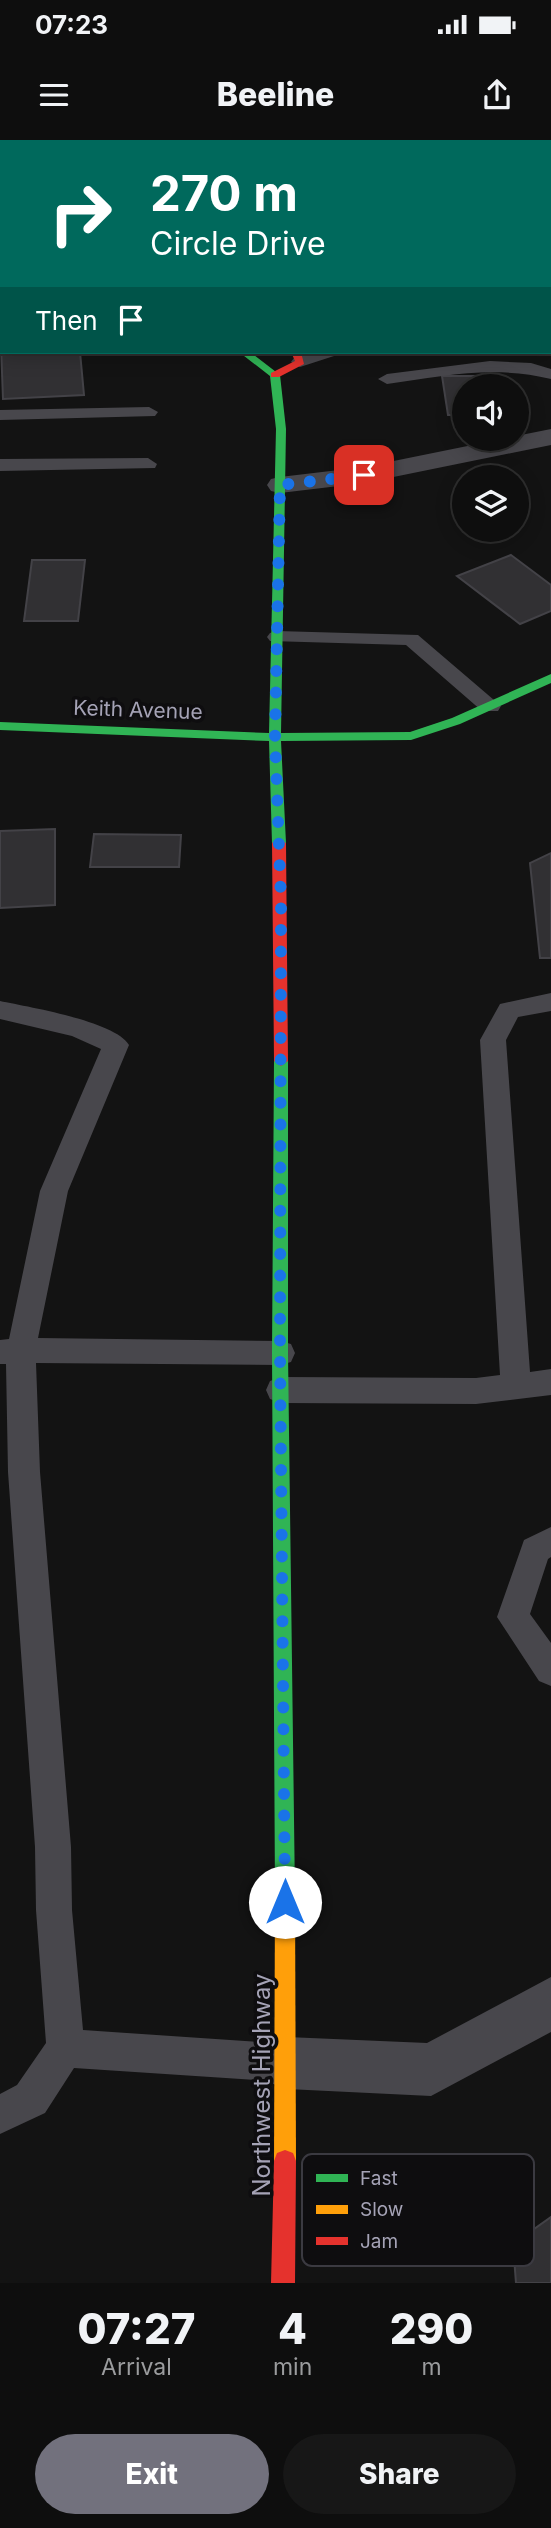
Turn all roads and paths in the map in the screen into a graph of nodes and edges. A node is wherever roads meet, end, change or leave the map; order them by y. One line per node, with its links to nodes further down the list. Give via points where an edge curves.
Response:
1 (247, 354): 5 (main road)
2 (316, 354): 3 (lane)
3 (298, 357): 5 (main road)
4 (551, 374): 6 (lane, via 531,367 469,368)
5 (275, 375): 12 (main road, Northwest Highway, via 281,429)
6 (387, 379)
7 (149, 412): 8 (lane)
8 (0, 415)
9 (551, 437): 12 (street, via 364,475)
10 (0, 464): 11 (lane)
11 (148, 464)
12 (280, 485): 13 (main road, Northwest Highway)
13 (276, 637): 15 (lane, via 411,639); 17 (main road, Northwest Highway)
14 (551, 678): 15 (main road, Keith Avenue)
15 (490, 706): 17 (main road, Keith Avenue, via 411,736)
16 (0, 726): 17 (main road, Keith Avenue)
17 (275, 737): 21 (main road, Northwest Highway, via 281,902)
18 (551, 1002): 23 (lane, via 509,1010 493,1040)
19 (0, 1010): 20 (lane, via 79,1028 116,1045 54,1191)
20 (10, 1352): 21 (lane); 28 (lane, via 24,1472)
21 (280, 1353): 24 (main road, Northwest Highway)
22 (551, 1382): 23 (lane)
23 (516, 1386): 24 (lane, via 476,1391)
24 (281, 1390): 29 (main road, Northwest Highway)
25 (551, 1541): 26 (lane, via 535,1550 513,1617)
26 (551, 1670)
27 (551, 2003): 29 (street, via 431,2070)
28 (65, 2048): 29 (lane); 30 (lane, via 31,2099)
29 (286, 2063): 31 (main road, Northwest Highway)
30 (0, 2114)
31 (283, 2283)

